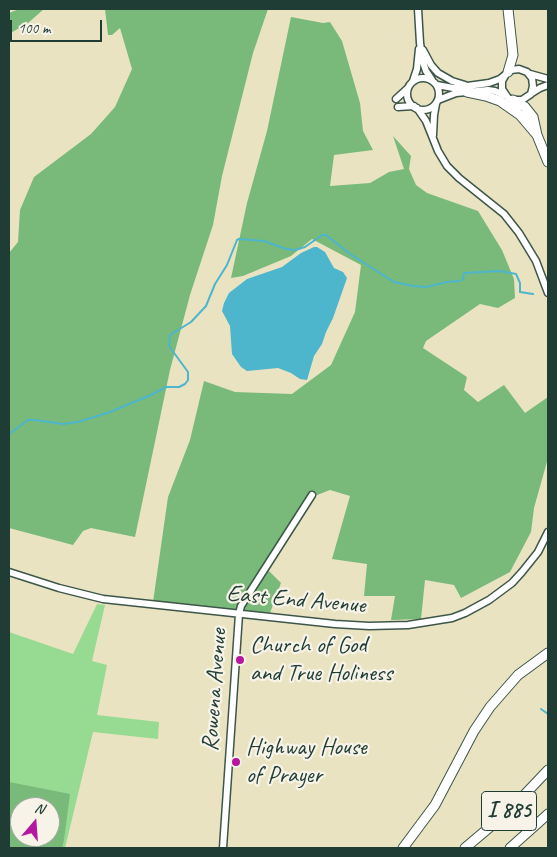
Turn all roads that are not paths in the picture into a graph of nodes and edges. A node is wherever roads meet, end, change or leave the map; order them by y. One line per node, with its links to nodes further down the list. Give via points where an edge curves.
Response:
1 (418, 9): 3 (street)
2 (508, 9): 4 (highway, via 513,55)
3 (420, 43): 7 (street, via 424,67); 8 (street, via 417,69); 10 (street, via 438,73)
4 (507, 74): 5 (street, via 519,69); 10 (street); 12 (street, via 502,86)
5 (529, 74): 6 (street); 11 (street, via 533,84)
6 (548, 79)
7 (435, 83): 8 (street, via 422,78); 10 (street); 14 (street, via 439,92)
8 (411, 85): 13 (street); 16 (street, via 408,98)
9 (548, 85): 11 (street)
10 (468, 89): 12 (street, via 491,90); 14 (street); 18 (highway, via 500,102 520,115)
11 (530, 94): 12 (street, via 522,100)
12 (510, 98): 18 (highway, via 530,113)
13 (396, 99)
14 (437, 102): 16 (street, via 428,109); 17 (street)
15 (398, 107): 16 (street)
16 (415, 107): 17 (street)
17 (433, 135): 20 (street, via 438,151 453,172 504,214 519,233 536,261)
18 (538, 135): 19 (highway)
19 (548, 162)
20 (548, 293)
21 (312, 495): 24 (street, Rowena Avenue)
22 (548, 532): 24 (street, East End Avenue, via 531,562 512,582 483,604 452,618 408,625 369,626)
23 (9, 572): 24 (street, East End Avenue, via 102,599)
24 (239, 614): 28 (street, Rowena Avenue)
25 (548, 653): 29 (highway, via 518,675 490,707 434,805)
26 (548, 770): 30 (highway, I 885, via 510,810)
27 (548, 814): 31 (highway, I 885)
28 (223, 848)
29 (403, 848)
30 (466, 848)
31 (510, 848)

